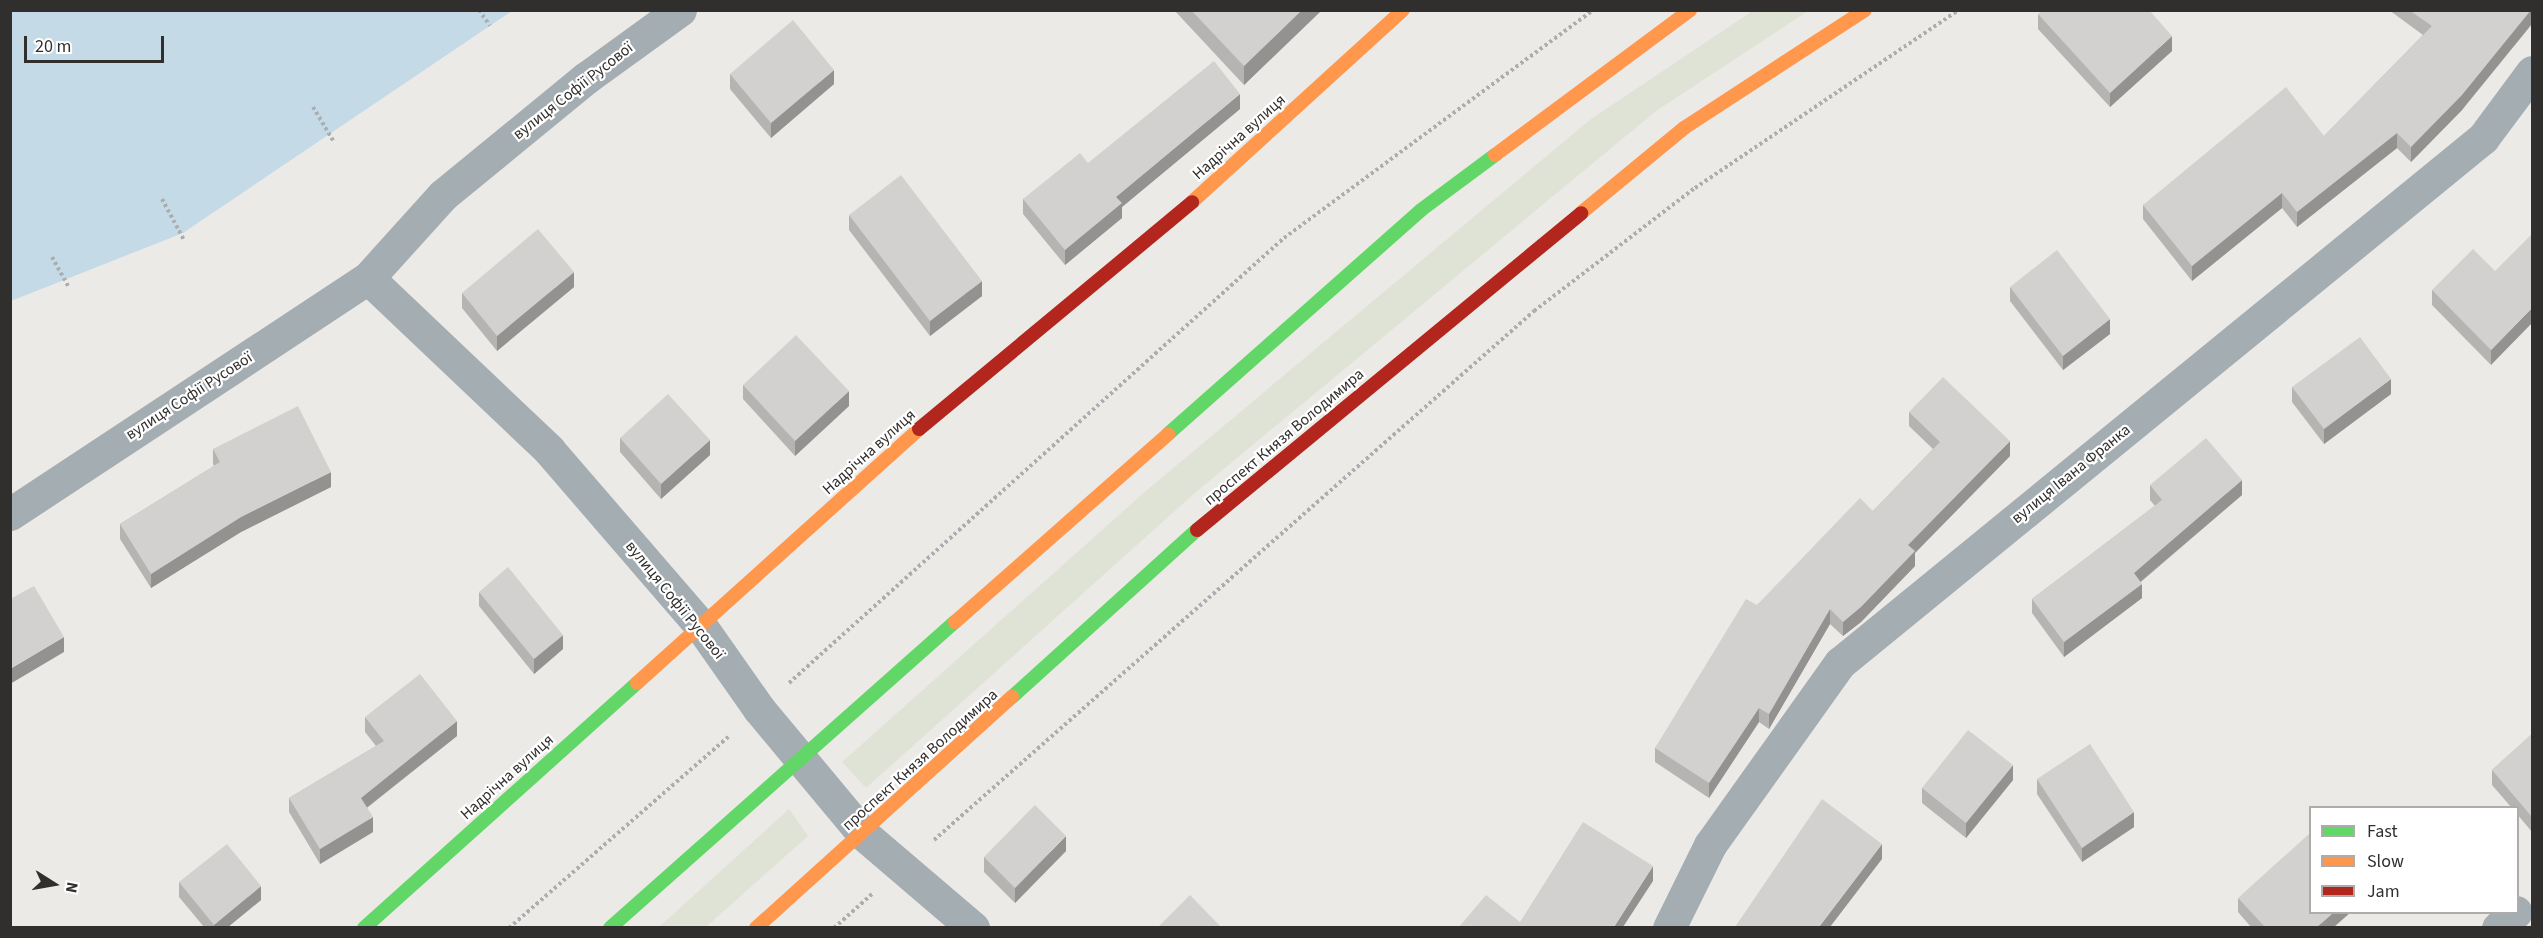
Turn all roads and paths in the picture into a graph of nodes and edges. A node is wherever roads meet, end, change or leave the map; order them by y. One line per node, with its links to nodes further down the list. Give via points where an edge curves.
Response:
1 (479, 10): 8 (path)
2 (680, 10): 15 (street, вулиця Софії Русової, via 586,78 443,195)
3 (1403, 10): 18 (main road, Надрічна вулиця, via 1181,212 913,434)
4 (1593, 10): 19 (path, via 1284,238)
5 (1690, 10): 20 (main road, via 1421,210 1251,355)
6 (1865, 10): 21 (main road, проспект Князя Володимира, via 1675,136 1175,549)
7 (1959, 10): 22 (path, via 1695,188 1534,311)
8 (490, 26)
9 (2532, 72): 32 (street, вулиця Івана Франка, via 2483,138 1840,663 1710,845)
10 (313, 107): 11 (path)
11 (333, 140)
12 (162, 200): 13 (path)
13 (184, 240)
14 (52, 257): 16 (path)
15 (368, 278): 17 (street, вулиця Софії Русової); 18 (street, вулиця Софії Русової, via 549,450)
16 (68, 285)
17 (10, 514)
18 (700, 625): 19 (street, вулиця Софії Русової); 26 (main road, Надрічна вулиця)
19 (759, 710): 20 (street, вулиця Софії Русової); 27 (path)
20 (800, 762): 21 (street, вулиця Софії Русової); 28 (main road)
21 (863, 834): 22 (street, вулиця Софії Русової); 29 (main road, проспект Князя Володимира)
22 (903, 868): 30 (path); 31 (street, вулиця Софії Русової)
23 (2532, 899): 24 (street)
24 (2519, 910)
25 (2514, 914): 33 (street)
26 (364, 927)
27 (509, 927)
28 (610, 927)
29 (756, 927)
30 (834, 927)
31 (973, 927)
32 (1669, 927)
33 (2498, 927)

